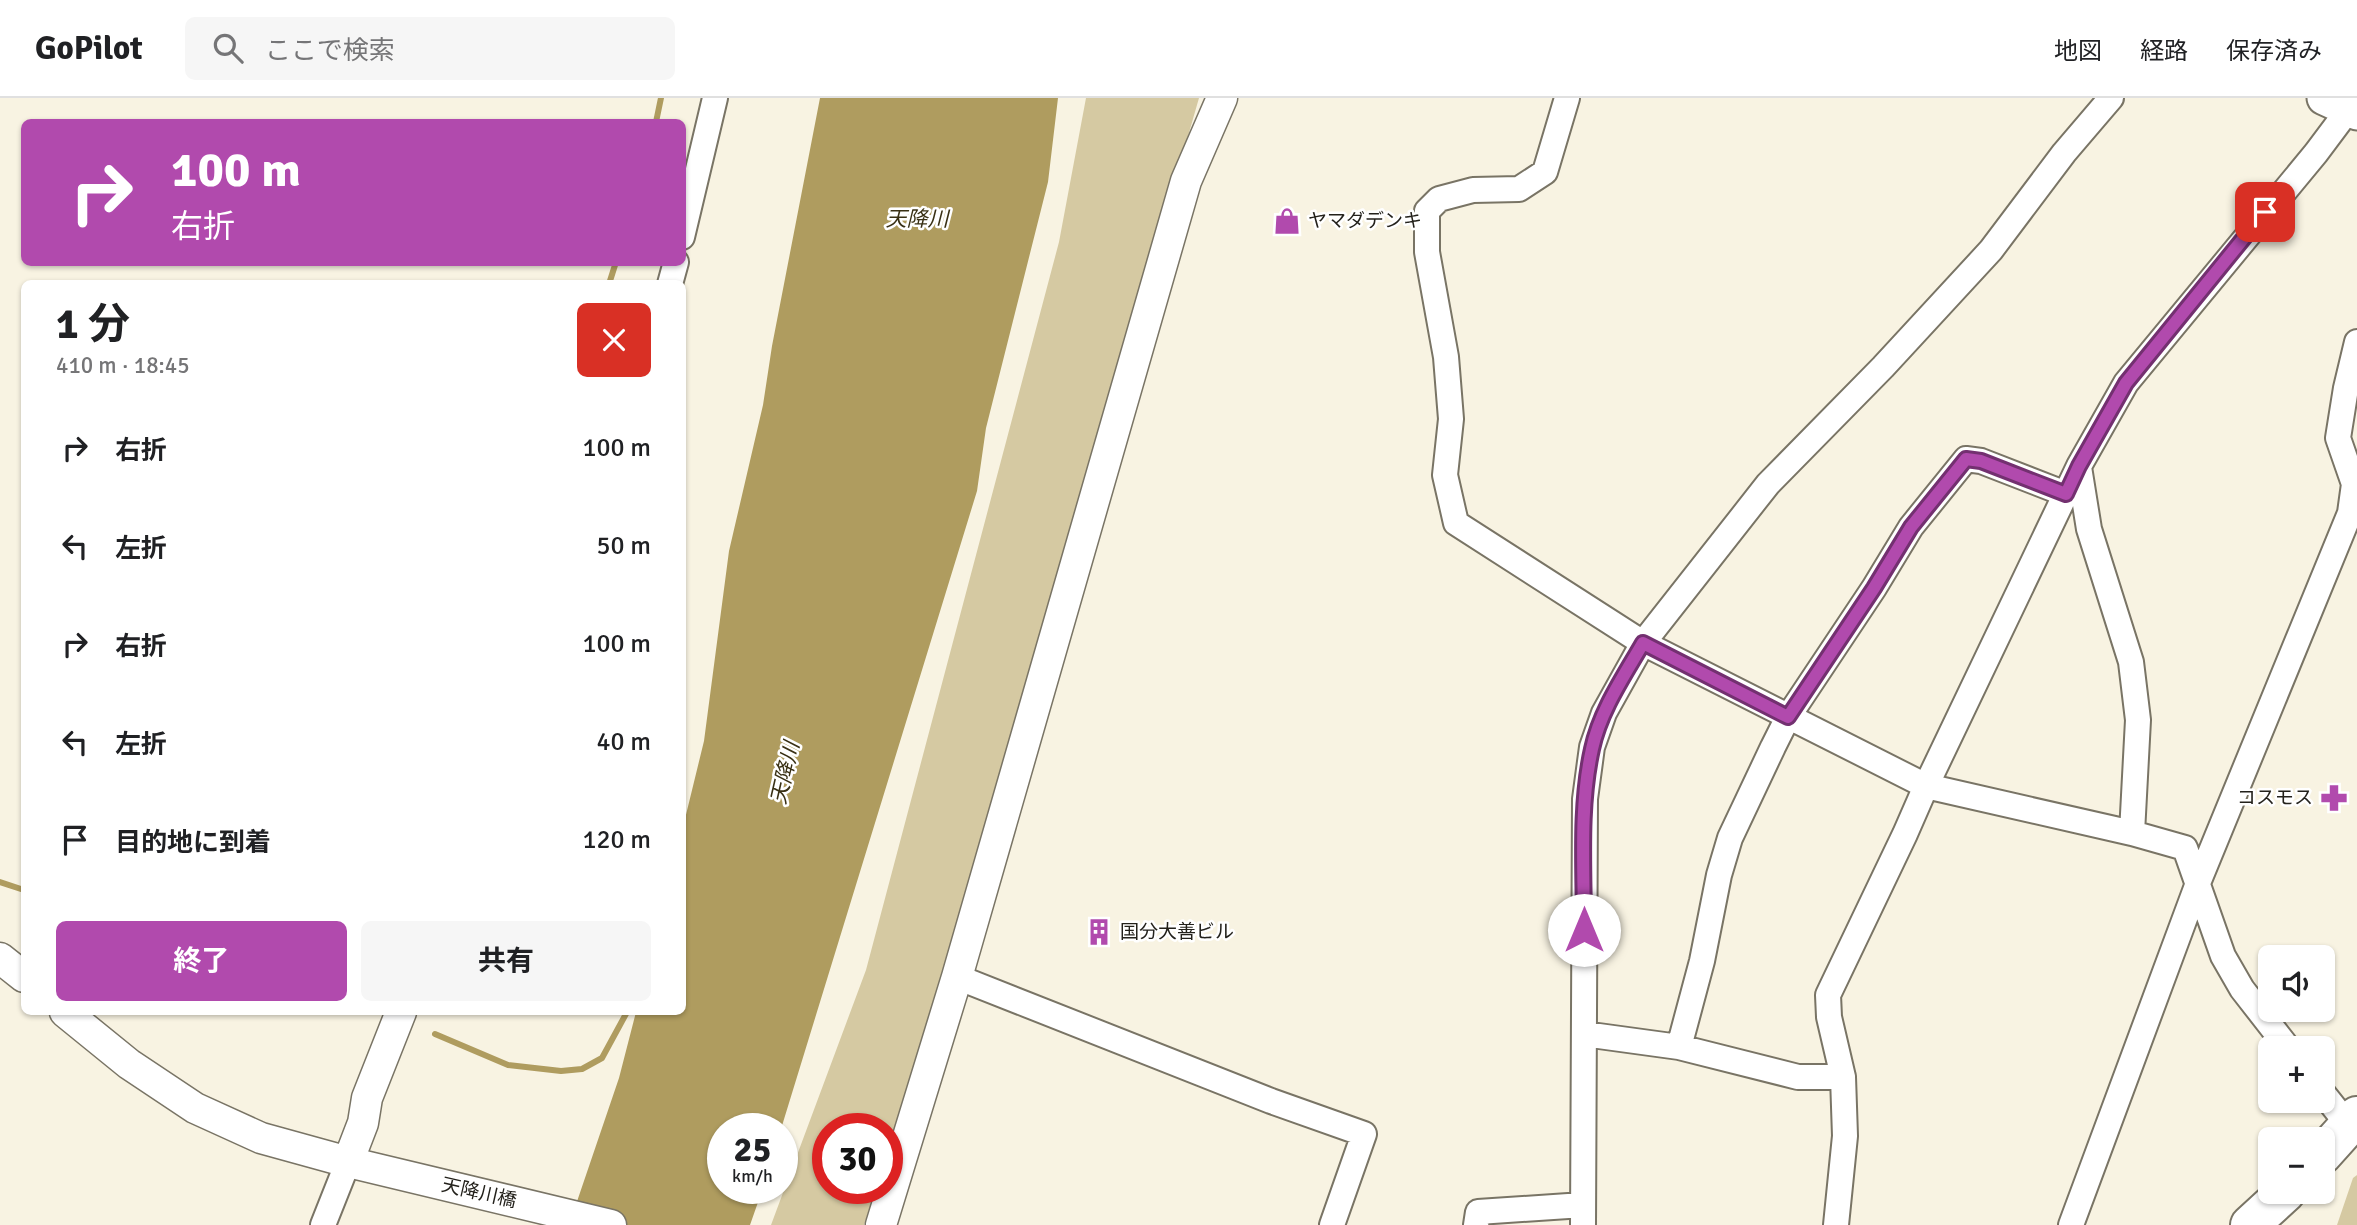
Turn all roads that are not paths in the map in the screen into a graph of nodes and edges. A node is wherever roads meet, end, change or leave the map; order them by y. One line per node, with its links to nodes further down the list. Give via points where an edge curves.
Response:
1 (715, 98): 6 (street)
2 (1222, 98): 17 (street, via 1186,181)
3 (1567, 98): 10 (street, via 1545,172 1519,190 1473,190 1438,199 1427,211 1427,252 1446,357 1451,419 1445,475 1456,523)
4 (2111, 98): 10 (street, via 1991,250 1768,484)
5 (2346, 104): 8 (street, via 2316,153 2126,383)
6 (686, 220)
7 (2357, 342): 14 (street, via 2338,438 2354,484 2350,513)
8 (2079, 466): 9 (street); 13 (street, via 2088,529 2130,662 2138,720)
9 (2066, 494): 11 (street, via 1966,459 1911,527); 12 (street)
10 (1643, 643): 11 (street); 20 (street, via 1604,713 1592,747 1585,799)
11 (1788, 717): 12 (street); 22 (street, via 1730,838)
12 (1926, 786): 13 (street); 23 (street, via 1828,995)
13 (2132, 833): 14 (street, via 2185,848)
14 (2198, 883): 21 (street, via 2223,956); 36 (street)
15 (0, 958): 16 (street)
16 (21, 975)
17 (957, 977): 32 (street); 33 (street, via 1364,1134)
18 (69, 1015): 27 (street, 天降川橋, via 129,1064 195,1108 261,1138)
19 (400, 1015): 27 (street)
20 (1584, 1034): 22 (street); 29 (street)
21 (2279, 1036)
22 (1679, 1047): 23 (street, via 1798,1077)
23 (1843, 1077): 35 (street, via 1845,1136)
24 (2335, 1104): 25 (street)
25 (2353, 1121): 26 (highway)
26 (2335, 1141)
27 (348, 1162): 30 (street); 31 (street, 天降川橋)
28 (2273, 1204): 37 (highway)
29 (1583, 1215): 34 (street, via 1478,1212)
30 (323, 1225)
31 (611, 1225)
32 (881, 1225)
33 (1332, 1225)
34 (1476, 1225)
35 (1836, 1225)
36 (2071, 1225)
37 (2250, 1225)

